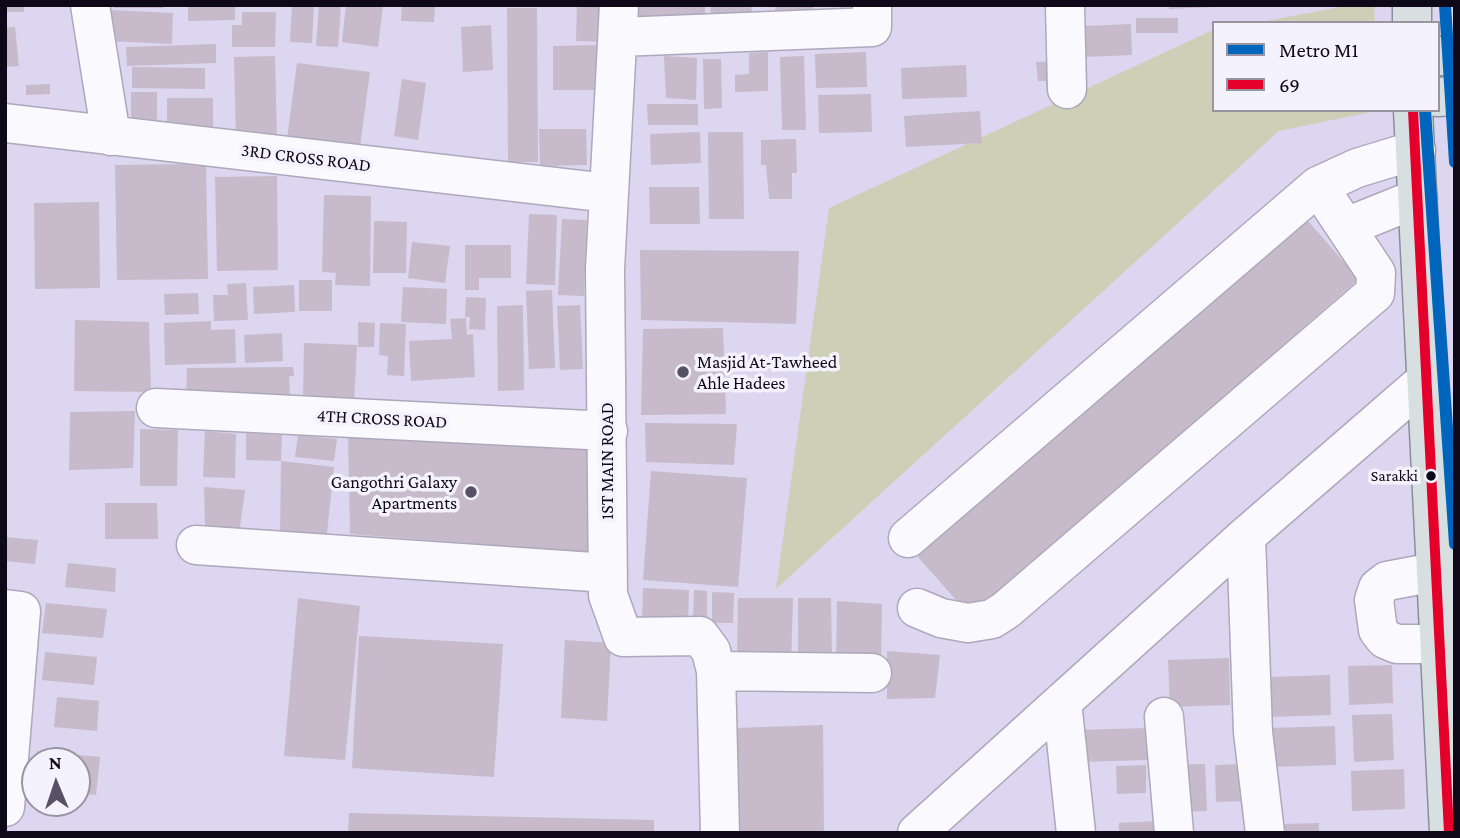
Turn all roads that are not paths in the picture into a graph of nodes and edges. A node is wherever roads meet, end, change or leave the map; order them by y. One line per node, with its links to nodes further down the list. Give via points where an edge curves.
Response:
1 (90, 5): 8 (street)
2 (1065, 5): 5 (street)
3 (872, 16): 4 (street)
4 (619, 21): 11 (street, 1ST MAIN ROAD)
5 (1067, 89)
6 (1413, 112): 9 (main road)
7 (5, 123): 8 (street, 3RD CROSS ROAD)
8 (111, 136): 11 (street, 3RD CROSS ROAD)
9 (1416, 150): 10 (street); 12 (main road)
10 (1318, 186): 13 (street); 18 (street)
11 (608, 193): 16 (street, 1ST MAIN ROAD)
12 (1418, 198): 13 (street); 14 (main road)
13 (1346, 226): 22 (street, via 1376,273 1375,293 1006,610 992,619 968,622)
14 (1426, 380): 17 (street); 20 (main road)
15 (156, 408): 16 (street, 4TH CROSS ROAD)
16 (608, 431): 21 (street, 1ST MAIN ROAD)
17 (1246, 536): 27 (street); 34 (street, via 1253,732)
18 (908, 538)
19 (197, 545): 21 (street)
20 (1435, 572): 24 (main road); 24 (street, via 1387,581 1374,600 1378,630 1385,639 1397,644)
21 (608, 573): 25 (street, 1ST MAIN ROAD, via 608,595 623,636 699,636 711,650)
22 (918, 608)
23 (5, 609): 29 (street, via 21,611)
24 (1439, 643): 35 (main road)
25 (716, 671): 26 (street); 30 (street, 1ST MAIN ROAD)
26 (872, 673)
27 (1062, 702): 31 (street); 32 (street)
28 (1164, 716): 33 (street)
29 (5, 807)
30 (720, 833)
31 (916, 833)
32 (1076, 833)
33 (1174, 833)
34 (1265, 833)
35 (1449, 833)

